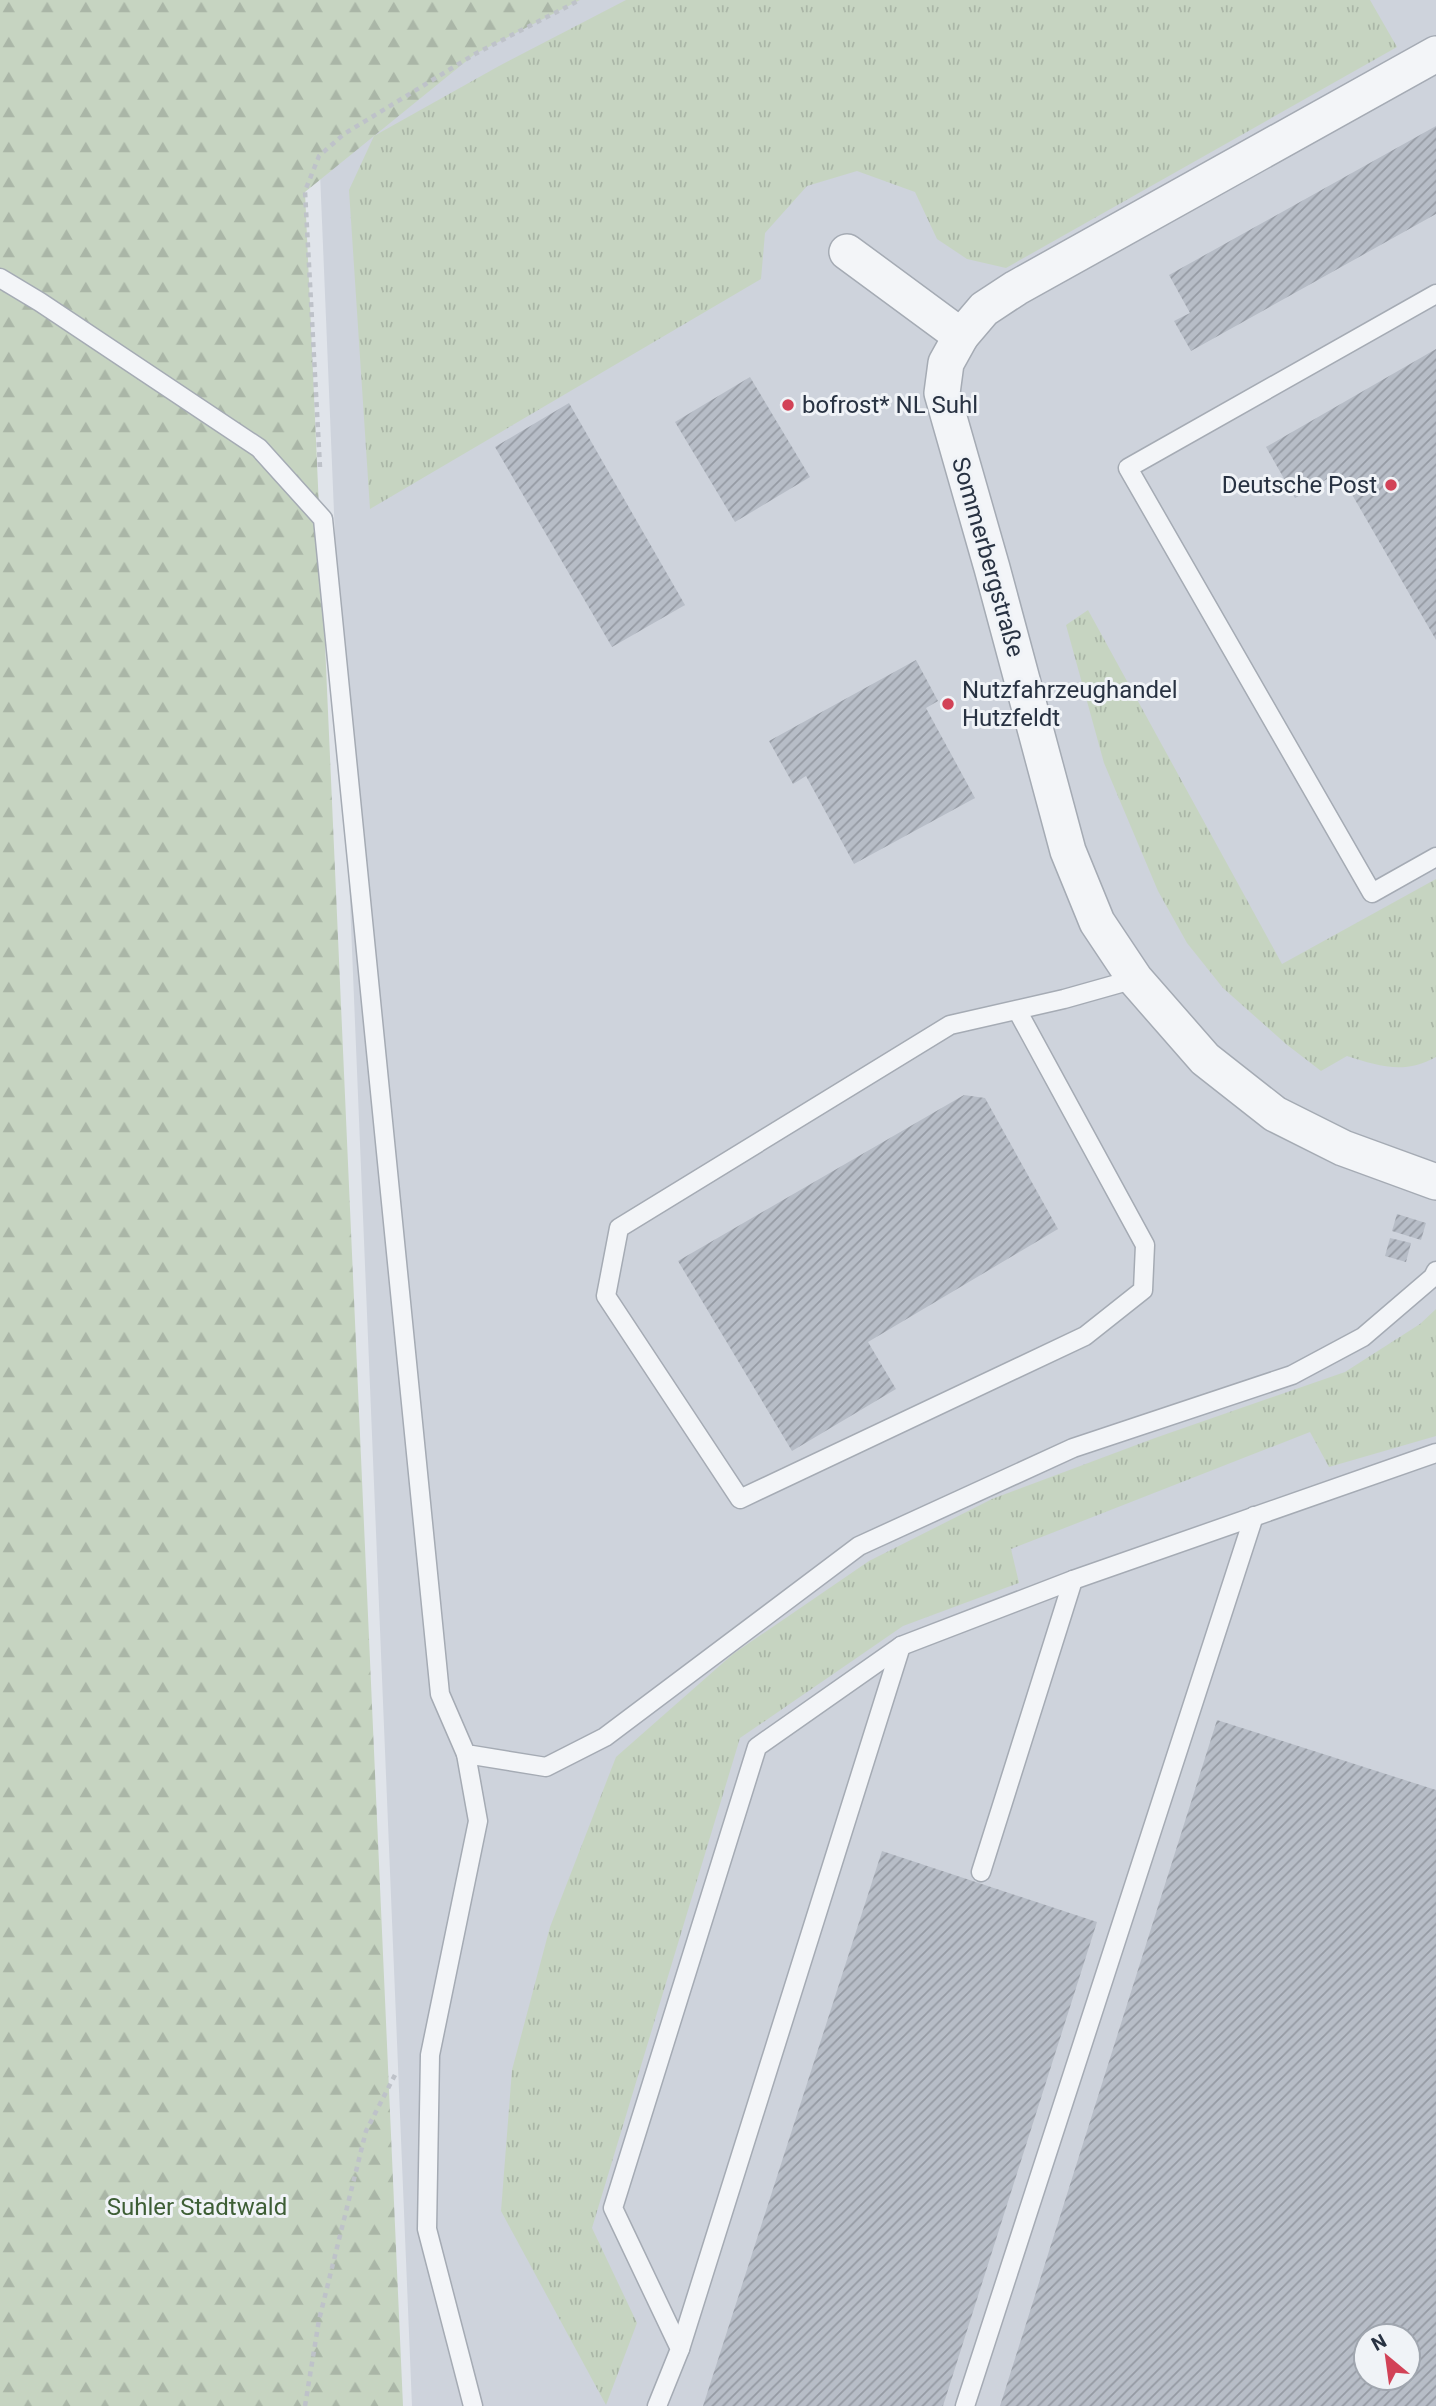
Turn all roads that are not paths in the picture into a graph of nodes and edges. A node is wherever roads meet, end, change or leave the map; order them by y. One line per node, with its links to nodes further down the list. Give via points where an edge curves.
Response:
1 (1436, 54): 5 (street, Sommerbergstraße, via 1016,288 984,309)
2 (847, 252): 5 (street)
3 (0, 278): 15 (lane, via 259,448 323,519 440,1694)
4 (1436, 294): 6 (lane, via 1128,468 1372,893)
5 (961, 336): 7 (street, Sommerbergstraße, via 946,363 942,393 1068,850 1097,922)
6 (1436, 858)
7 (1135, 979): 8 (lane); 9 (street, Sommerbergstraße, via 1205,1059 1275,1114 1343,1148)
8 (1017, 1010): 8 (lane, via 950,1025 619,1228 606,1296 740,1499 1085,1336 1143,1290 1145,1245)
9 (1436, 1182)
10 (1436, 1271): 15 (lane, via 1363,1337 1292,1375 1073,1448 859,1546 605,1737 546,1767)
11 (1436, 1453): 12 (lane)
12 (1254, 1516): 13 (lane); 20 (lane)
13 (1073, 1580): 14 (lane); 16 (lane)
14 (901, 1646): 17 (lane); 17 (lane, via 757,1747 613,2208)
15 (466, 1754): 18 (lane, via 478,1821 430,2055 427,2229)
16 (981, 1872)
17 (680, 2349): 19 (lane)
18 (473, 2406)
19 (657, 2406)
20 (965, 2406)

